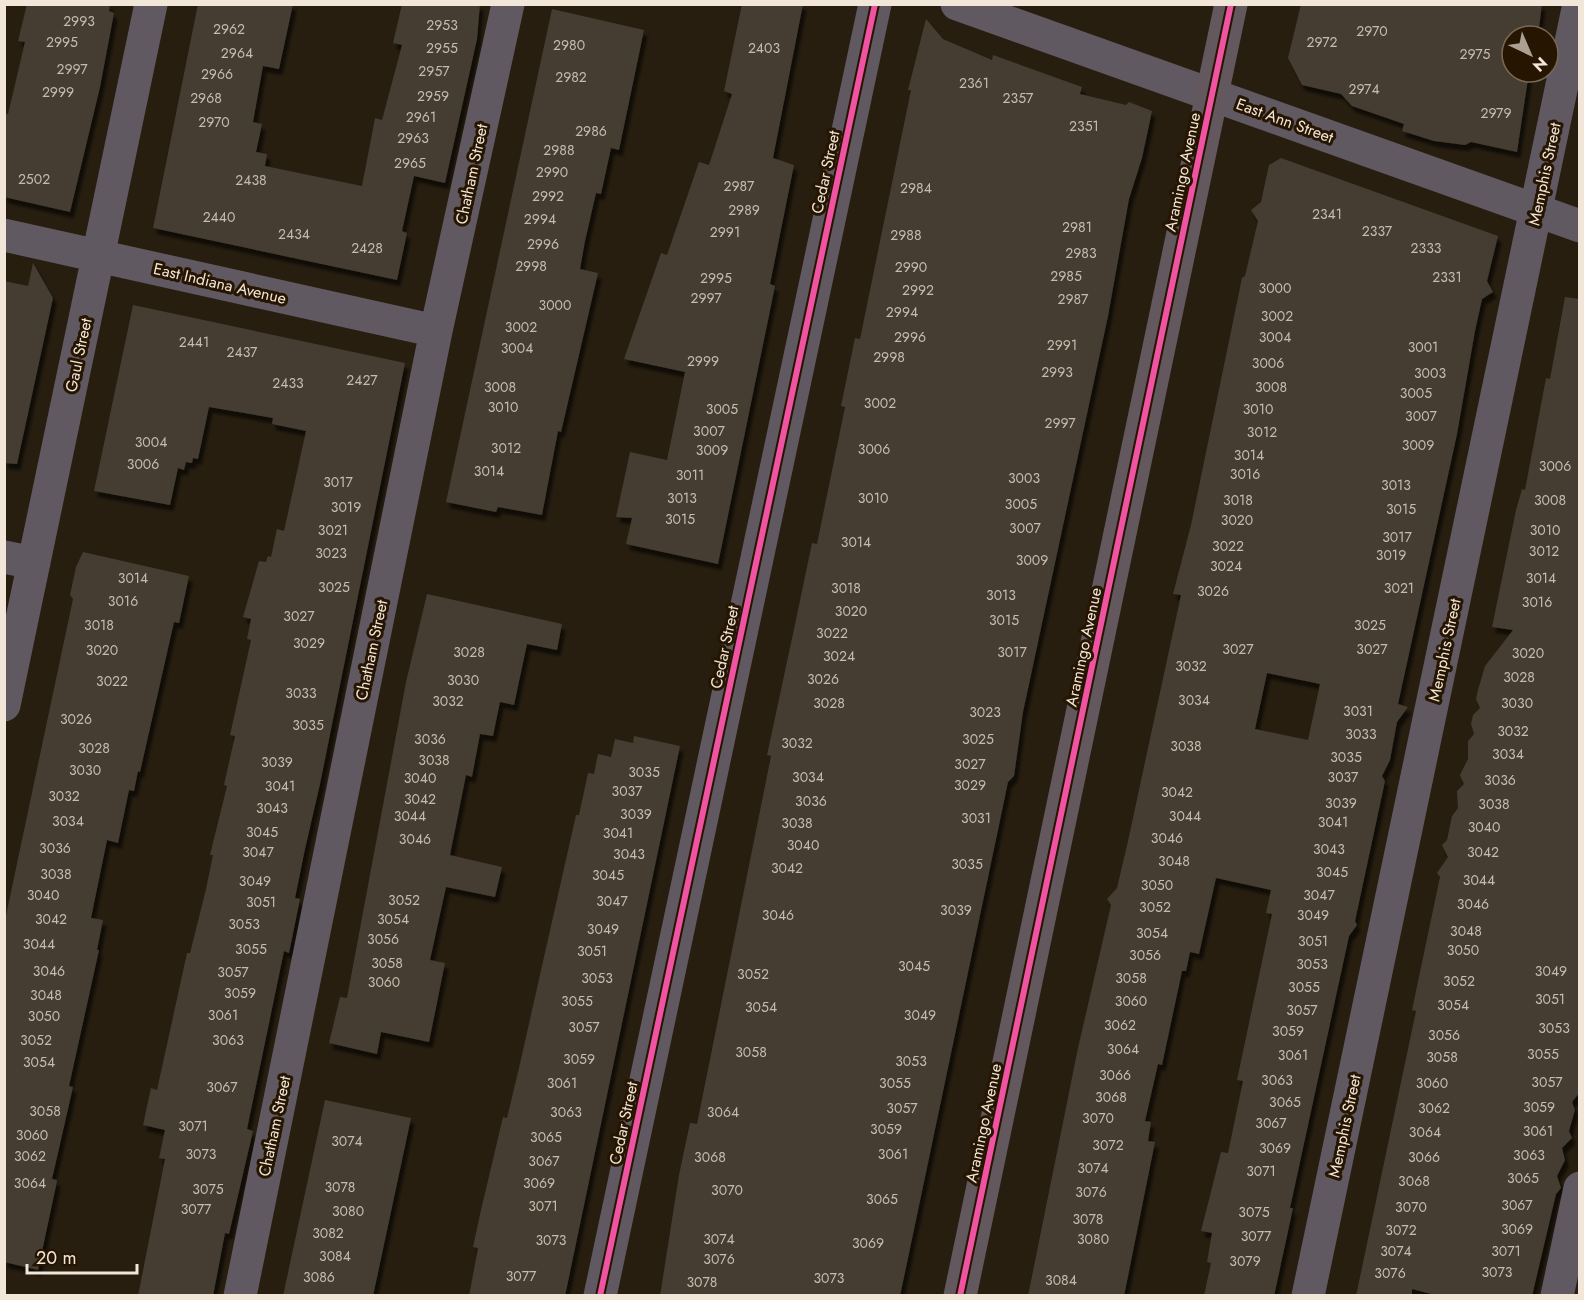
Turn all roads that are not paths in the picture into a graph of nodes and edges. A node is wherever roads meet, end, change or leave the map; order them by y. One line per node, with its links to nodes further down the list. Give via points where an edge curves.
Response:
1 (151, 4): 11 (street, Gaul Street)
2 (508, 4): 12 (street, Chatham Street)
3 (875, 4): 17 (street, Cedar Street)
4 (957, 4): 7 (street, East Ann Street)
5 (1231, 4): 7 (main road, Aramingo Avenue)
6 (1579, 4): 8 (street, Memphis Street)
7 (1212, 94): 8 (street, East Ann Street); 18 (main road, Aramingo Avenue)
8 (1536, 210): 9 (street, East Ann Street); 19 (street, Memphis Street)
9 (1580, 225)
10 (4, 235): 11 (street, East Indiana Avenue)
11 (99, 256): 12 (street, East Indiana Avenue); 13 (street, Gaul Street)
12 (436, 331): 16 (street, Chatham Street)
13 (20, 560): 14 (street, Gaul Street)
14 (4, 705)
15 (1580, 1188): 20 (street)
16 (240, 1296)
17 (600, 1296)
18 (960, 1296)
19 (1308, 1296)
20 (1557, 1296)

